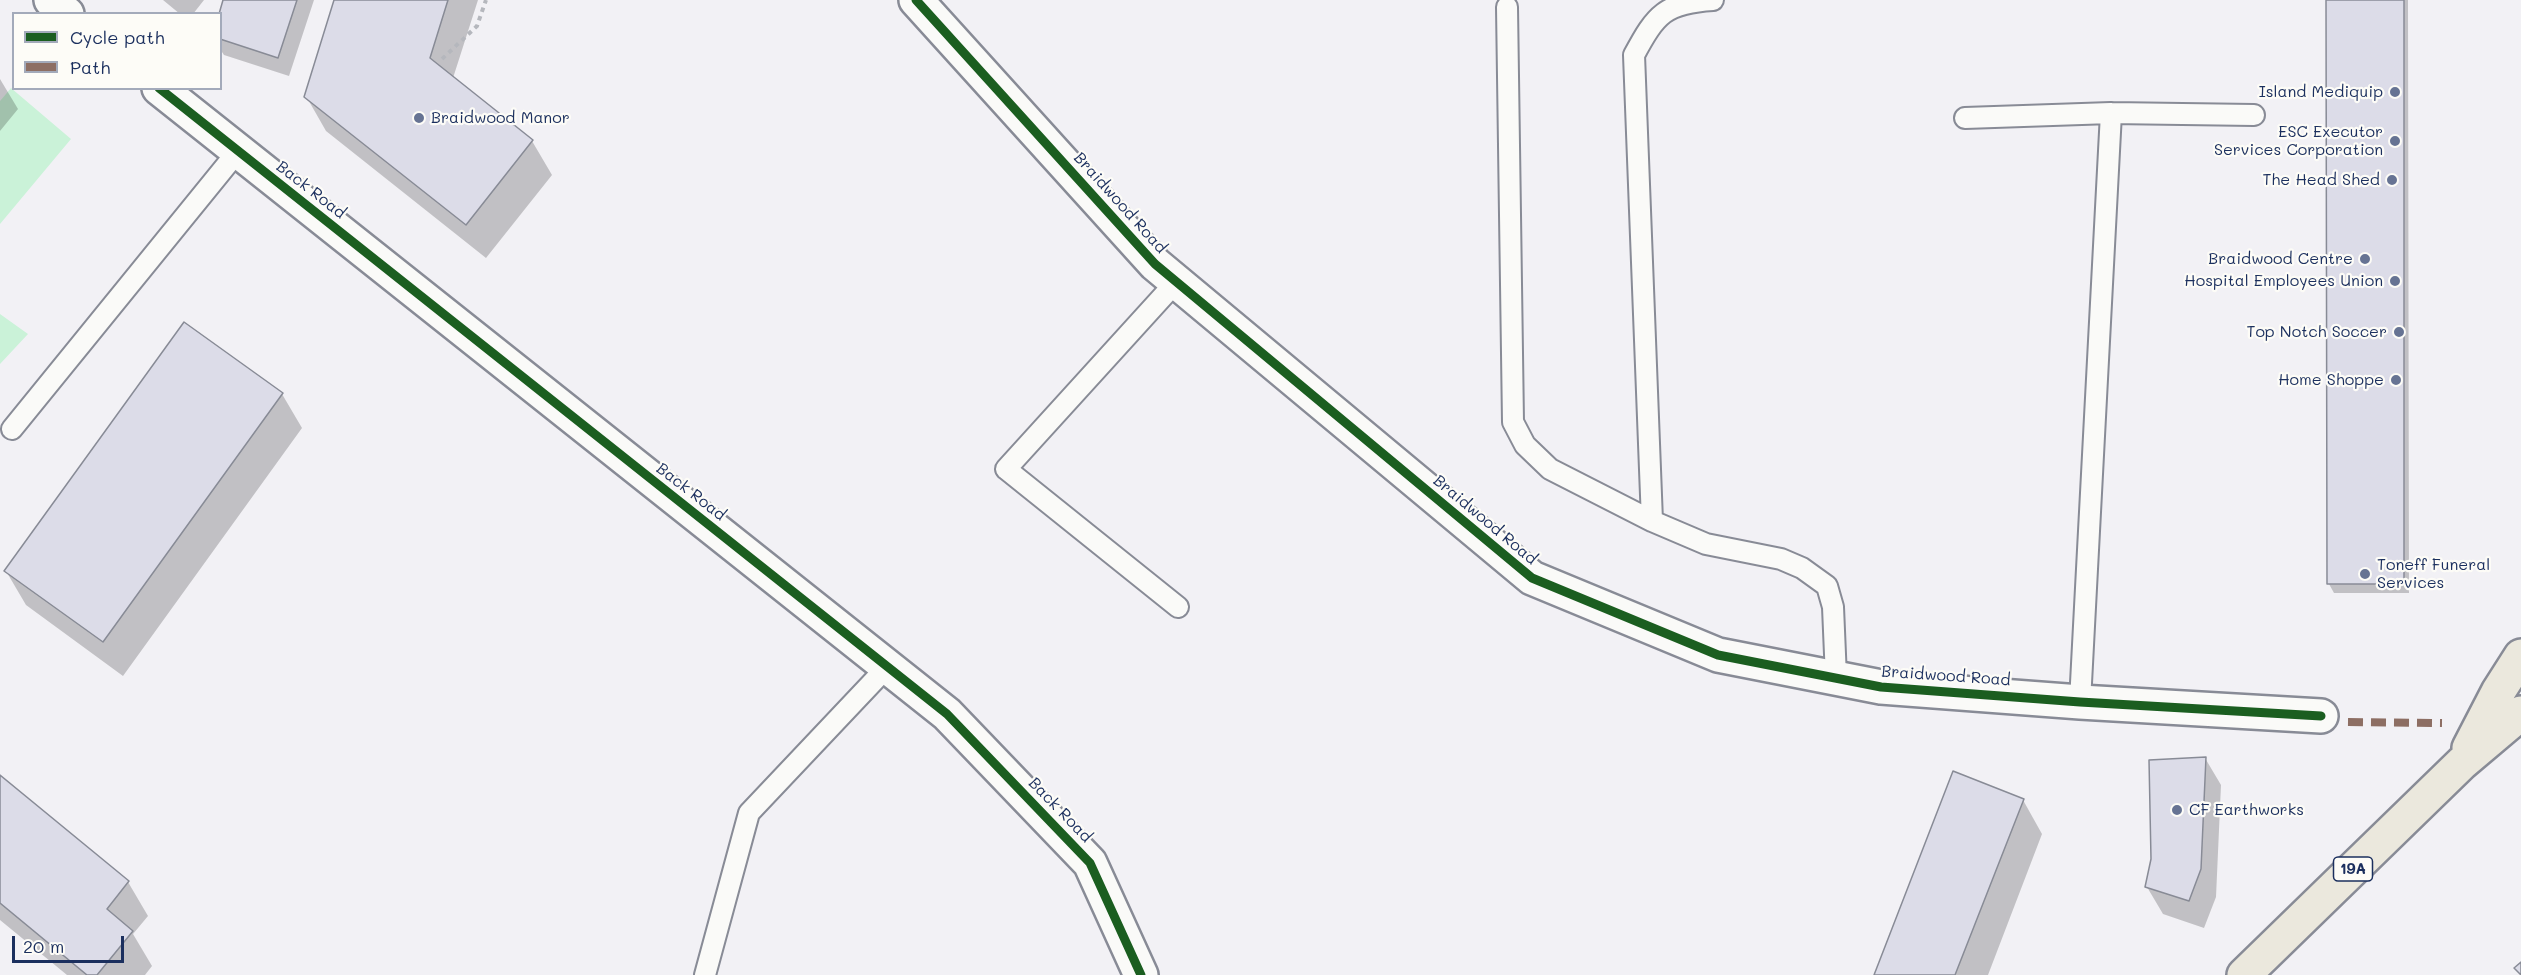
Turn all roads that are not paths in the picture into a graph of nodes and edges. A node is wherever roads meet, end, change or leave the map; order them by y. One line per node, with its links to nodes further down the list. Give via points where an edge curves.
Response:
1 (51, 0): 5 (street)
2 (916, 0): 11 (street, Braidwood Road, via 1155,264)
3 (1713, 0): 13 (lane, via 1668,9 1651,25 1635,55)
4 (1507, 7): 13 (lane, via 1513,422 1525,445 1550,469)
5 (65, 12)
6 (162, 90): 10 (street, Back Road)
7 (2111, 113): 8 (lane); 9 (lane); 18 (lane)
8 (2254, 115)
9 (1965, 118)
10 (238, 151): 12 (lane); 16 (street, Back Road)
11 (1176, 282): 14 (lane, via 1006,469); 17 (street, Braidwood Road, via 1532,578 1718,655)
12 (12, 429)
13 (1652, 522): 17 (lane, via 1706,544 1781,559 1827,586 1833,607)
14 (1178, 607)
15 (2521, 656): 22 (main road)
16 (887, 667): 23 (lane, via 749,813); 24 (street, Back Road, via 946,714 1090,863)
17 (1836, 678): 18 (street, Braidwood Road, via 1881,687)
18 (2080, 702): 20 (street, Braidwood Road)
19 (2521, 713): 22 (main road, 19A)
20 (2321, 716)
21 (2521, 730): 22 (main road)
22 (2462, 763): 25 (main road, 19A)
23 (705, 975)
24 (1141, 975)
25 (2244, 975)

